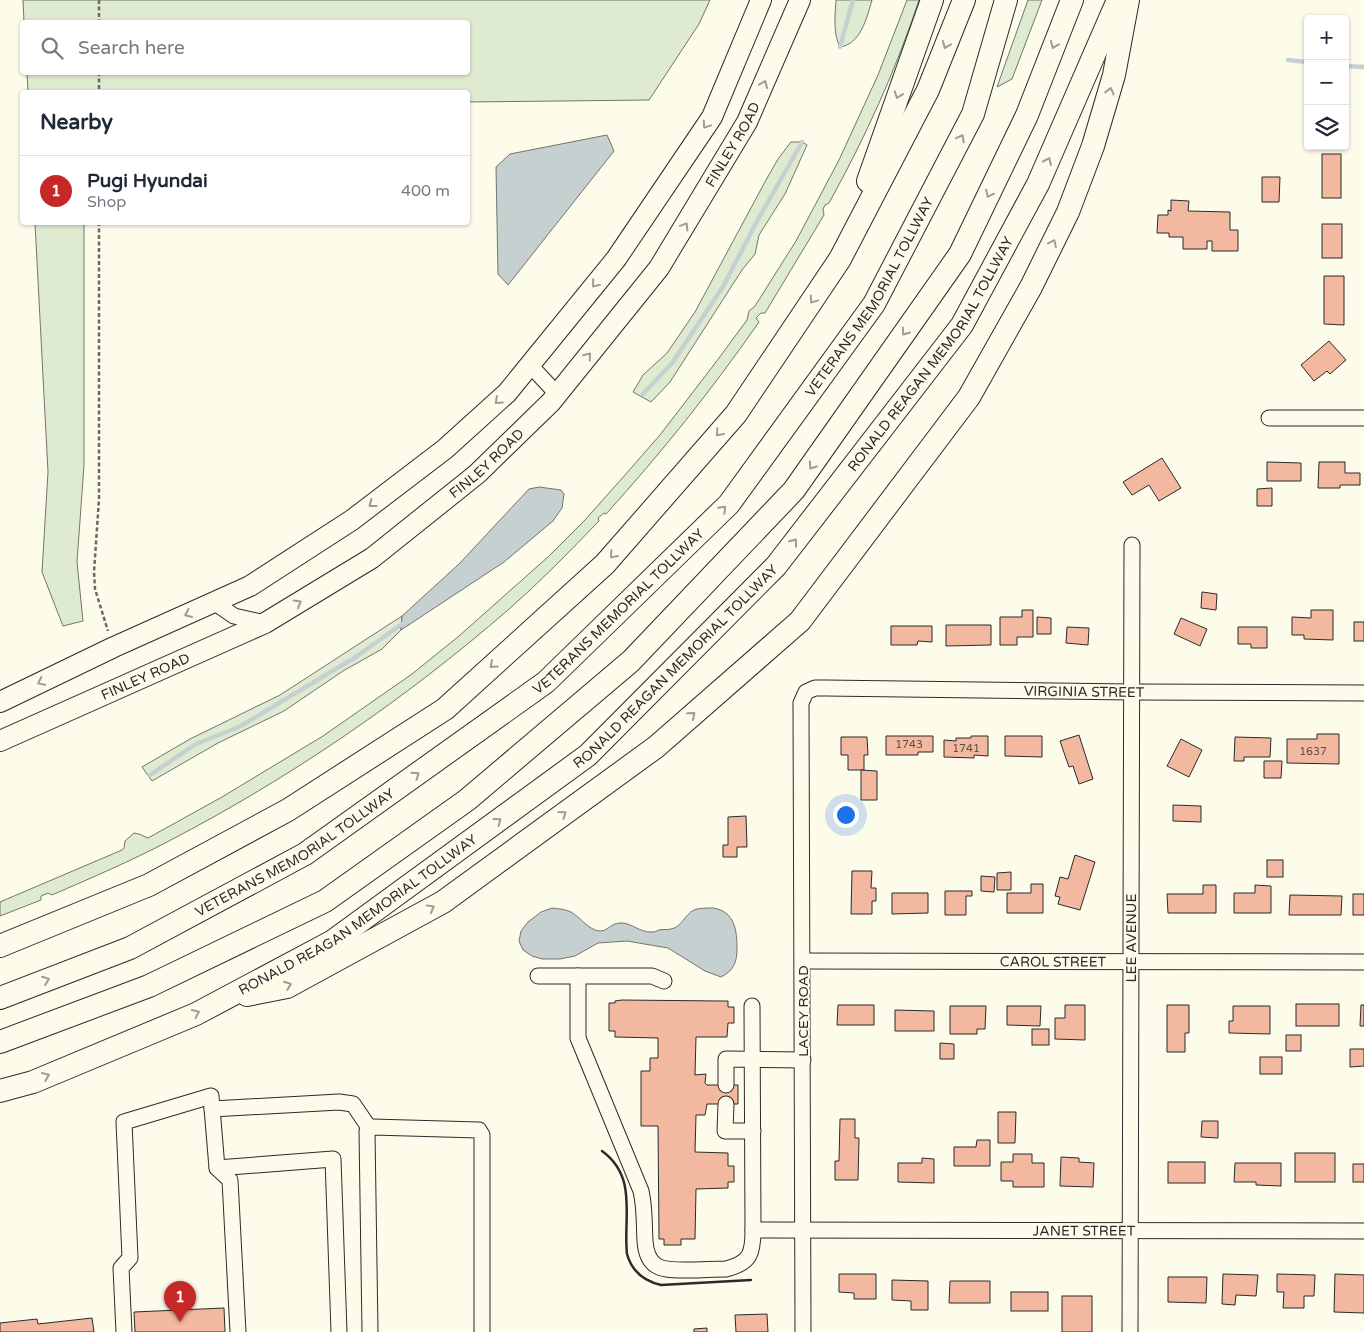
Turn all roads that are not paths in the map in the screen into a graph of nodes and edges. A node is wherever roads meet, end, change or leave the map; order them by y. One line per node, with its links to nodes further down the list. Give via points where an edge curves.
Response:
1 (761, 0): 10 (main road, one-way to 10, via 712,116 616,259)
2 (800, 0): 11 (main road, FINLEY ROAD, one-way to 2, via 659,268 747,122)
3 (932, 0): 9 (highway, one-way to 9)
4 (964, 0): 9 (highway, one-way to 9, via 928,90)
5 (1006, 0): 29 (highway, VETERANS MEMORIAL TOLLWAY, one-way to 5, via 130,948 305,854 546,682 729,504 874,304 973,114)
6 (1072, 0): 32 (highway, RONALD REAGAN MEMORIAL TOLLWAY, one-way to 32, via 1027,115 960,254 794,490 632,661 467,800 325,901 149,986)
7 (1118, 0): 30 (highway, RONALD REAGAN MEMORIAL TOLLWAY, one-way to 7, via 333,941 588,755 776,566 962,325 1038,184)
8 (1128, 0): 30 (highway, one-way to 8, via 287,987 443,902 656,747 800,621 969,397 1031,287 1068,212 1093,146 1114,76)
9 (840, 259): 22 (highway, one-way to 22, via 736,414 605,564 445,709 288,810 148,885)
10 (530, 364): 11 (street); 15 (main road, one-way to 15, via 507,393 445,448 352,520 250,586)
11 (557, 394): 16 (main road, FINLEY ROAD, one-way to 11, via 372,558 477,474)
12 (1269, 418): 13 (street)
13 (1364, 418)
14 (1132, 545): 18 (street, LEE AVENUE)
15 (214, 602): 16 (street, via 234,616); 20 (main road, one-way to 20)
16 (265, 623): 21 (main road, FINLEY ROAD)
17 (806, 692): 18 (street, VIRGINIA STREET, via 825,688); 23 (street, LACEY ROAD, via 801,703)
18 (1132, 692): 19 (street, VIRGINIA STREET); 24 (street, LEE AVENUE)
19 (1364, 693)
20 (0, 702)
21 (0, 741)
22 (0, 946)
23 (802, 961): 24 (street, CAROL STREET); 34 (street, LACEY ROAD)
24 (1132, 961): 25 (street, CAROL STREET); 44 (street, LEE AVENUE)
25 (1364, 962)
26 (538, 976): 27 (street)
27 (578, 976): 28 (street, via 652,976); 42 (street, via 578,1038 641,1190 649,1259 666,1270 732,1268 743,1262 753,1249)
28 (664, 981)
29 (0, 998)
30 (223, 999): 36 (highway, RONALD REAGAN MEMORIAL TOLLWAY, one-way to 30, via 33,1082 196,1014)
31 (752, 1006): 33 (street)
32 (0, 1042)
33 (752, 1059): 34 (street); 35 (street, via 726,1059); 40 (street)
34 (803, 1060): 43 (street, LACEY ROAD)
35 (726, 1085)
36 (0, 1091)
37 (726, 1104): 40 (street, via 726,1132)
38 (212, 1109): 39 (street, via 339,1102 353,1104); 41 (street); 46 (street, via 211,1096 124,1122 130,1258 121,1268)
39 (370, 1129): 49 (street, via 367,1131); 50 (street, via 479,1130 482,1135)
40 (753, 1132): 42 (street)
41 (217, 1168): 47 (street, via 230,1180); 48 (street, via 333,1160)
42 (753, 1230): 43 (street, JANET STREET)
43 (803, 1230): 44 (street, JANET STREET); 51 (street, LACEY ROAD)
44 (1131, 1231): 45 (street, JANET STREET); 52 (street, LEE AVENUE)
45 (1364, 1231)
46 (124, 1332)
47 (238, 1332)
48 (339, 1332)
49 (370, 1332)
50 (482, 1332)
51 (803, 1332)
52 (1130, 1332)

